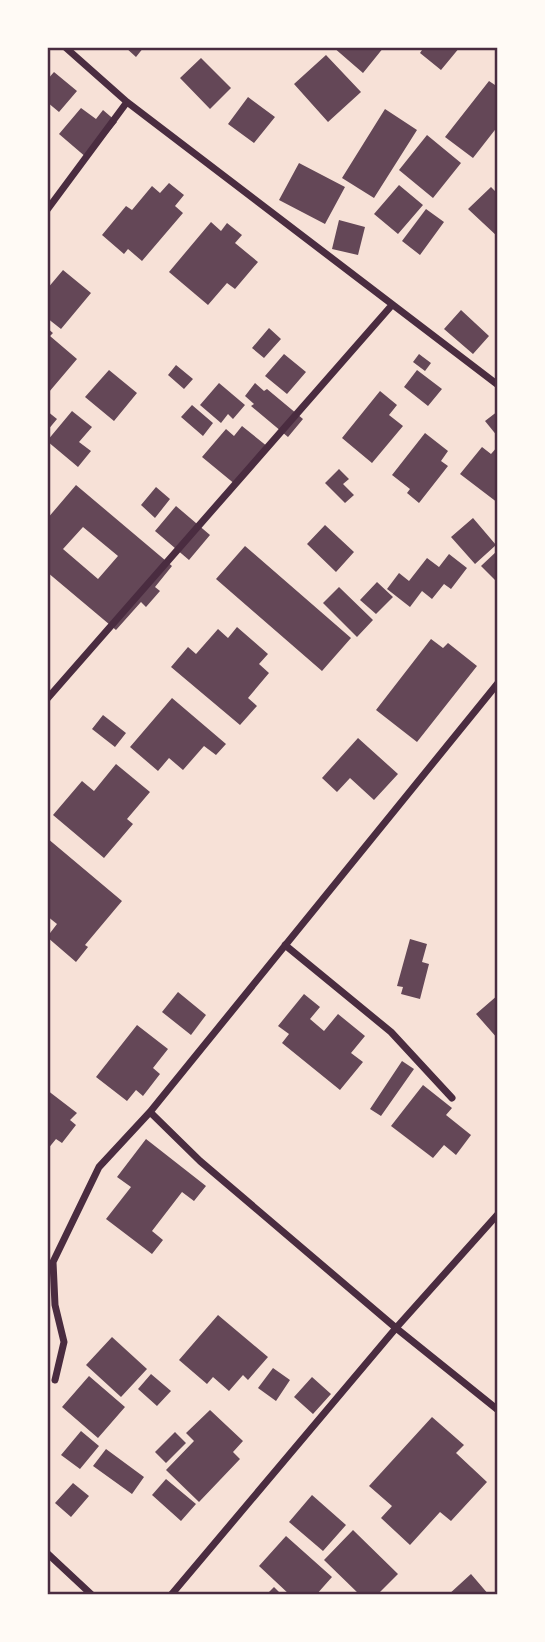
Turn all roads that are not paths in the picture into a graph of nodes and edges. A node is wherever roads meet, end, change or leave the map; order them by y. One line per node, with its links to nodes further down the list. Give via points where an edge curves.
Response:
1 (65, 47): 2 (street)
2 (127, 102): 3 (street); 4 (street)
3 (47, 210)
4 (392, 305): 5 (street); 7 (street)
5 (498, 385)
6 (498, 683): 8 (street)
7 (47, 699)
8 (285, 945): 9 (street, via 391,1032); 10 (street)
9 (452, 1098)
10 (150, 1112): 12 (street, via 99,1167); 13 (street, via 200,1161)
11 (498, 1214): 13 (street)
12 (50, 1261): 14 (street, via 64,1342)
13 (396, 1328): 15 (street); 18 (street)
14 (55, 1380)
15 (498, 1410)
16 (47, 1553): 17 (street)
17 (92, 1595)
18 (171, 1595)

